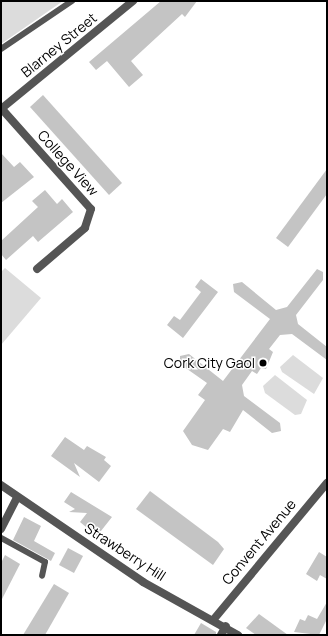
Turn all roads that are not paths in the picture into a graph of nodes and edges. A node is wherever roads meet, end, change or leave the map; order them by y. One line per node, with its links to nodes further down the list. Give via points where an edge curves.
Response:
1 (72, 1): 3 (lane)
2 (134, 1): 4 (street, Blarney Street)
3 (1, 49)
4 (1, 108): 5 (street, College View, via 91,209 85,228)
5 (38, 269)
6 (327, 483): 12 (street, Convent Avenue)
7 (1, 485): 8 (street, Strawberry Hill)
8 (17, 498): 9 (street); 12 (street, Strawberry Hill, via 143,582)
9 (1, 529)
10 (1, 538): 11 (lane, via 45,562)
11 (42, 576)
12 (214, 619): 13 (street, Strawberry Hill)
13 (226, 626): 14 (street); 15 (street, Strawberry Hill)
14 (221, 635)
15 (238, 635)

